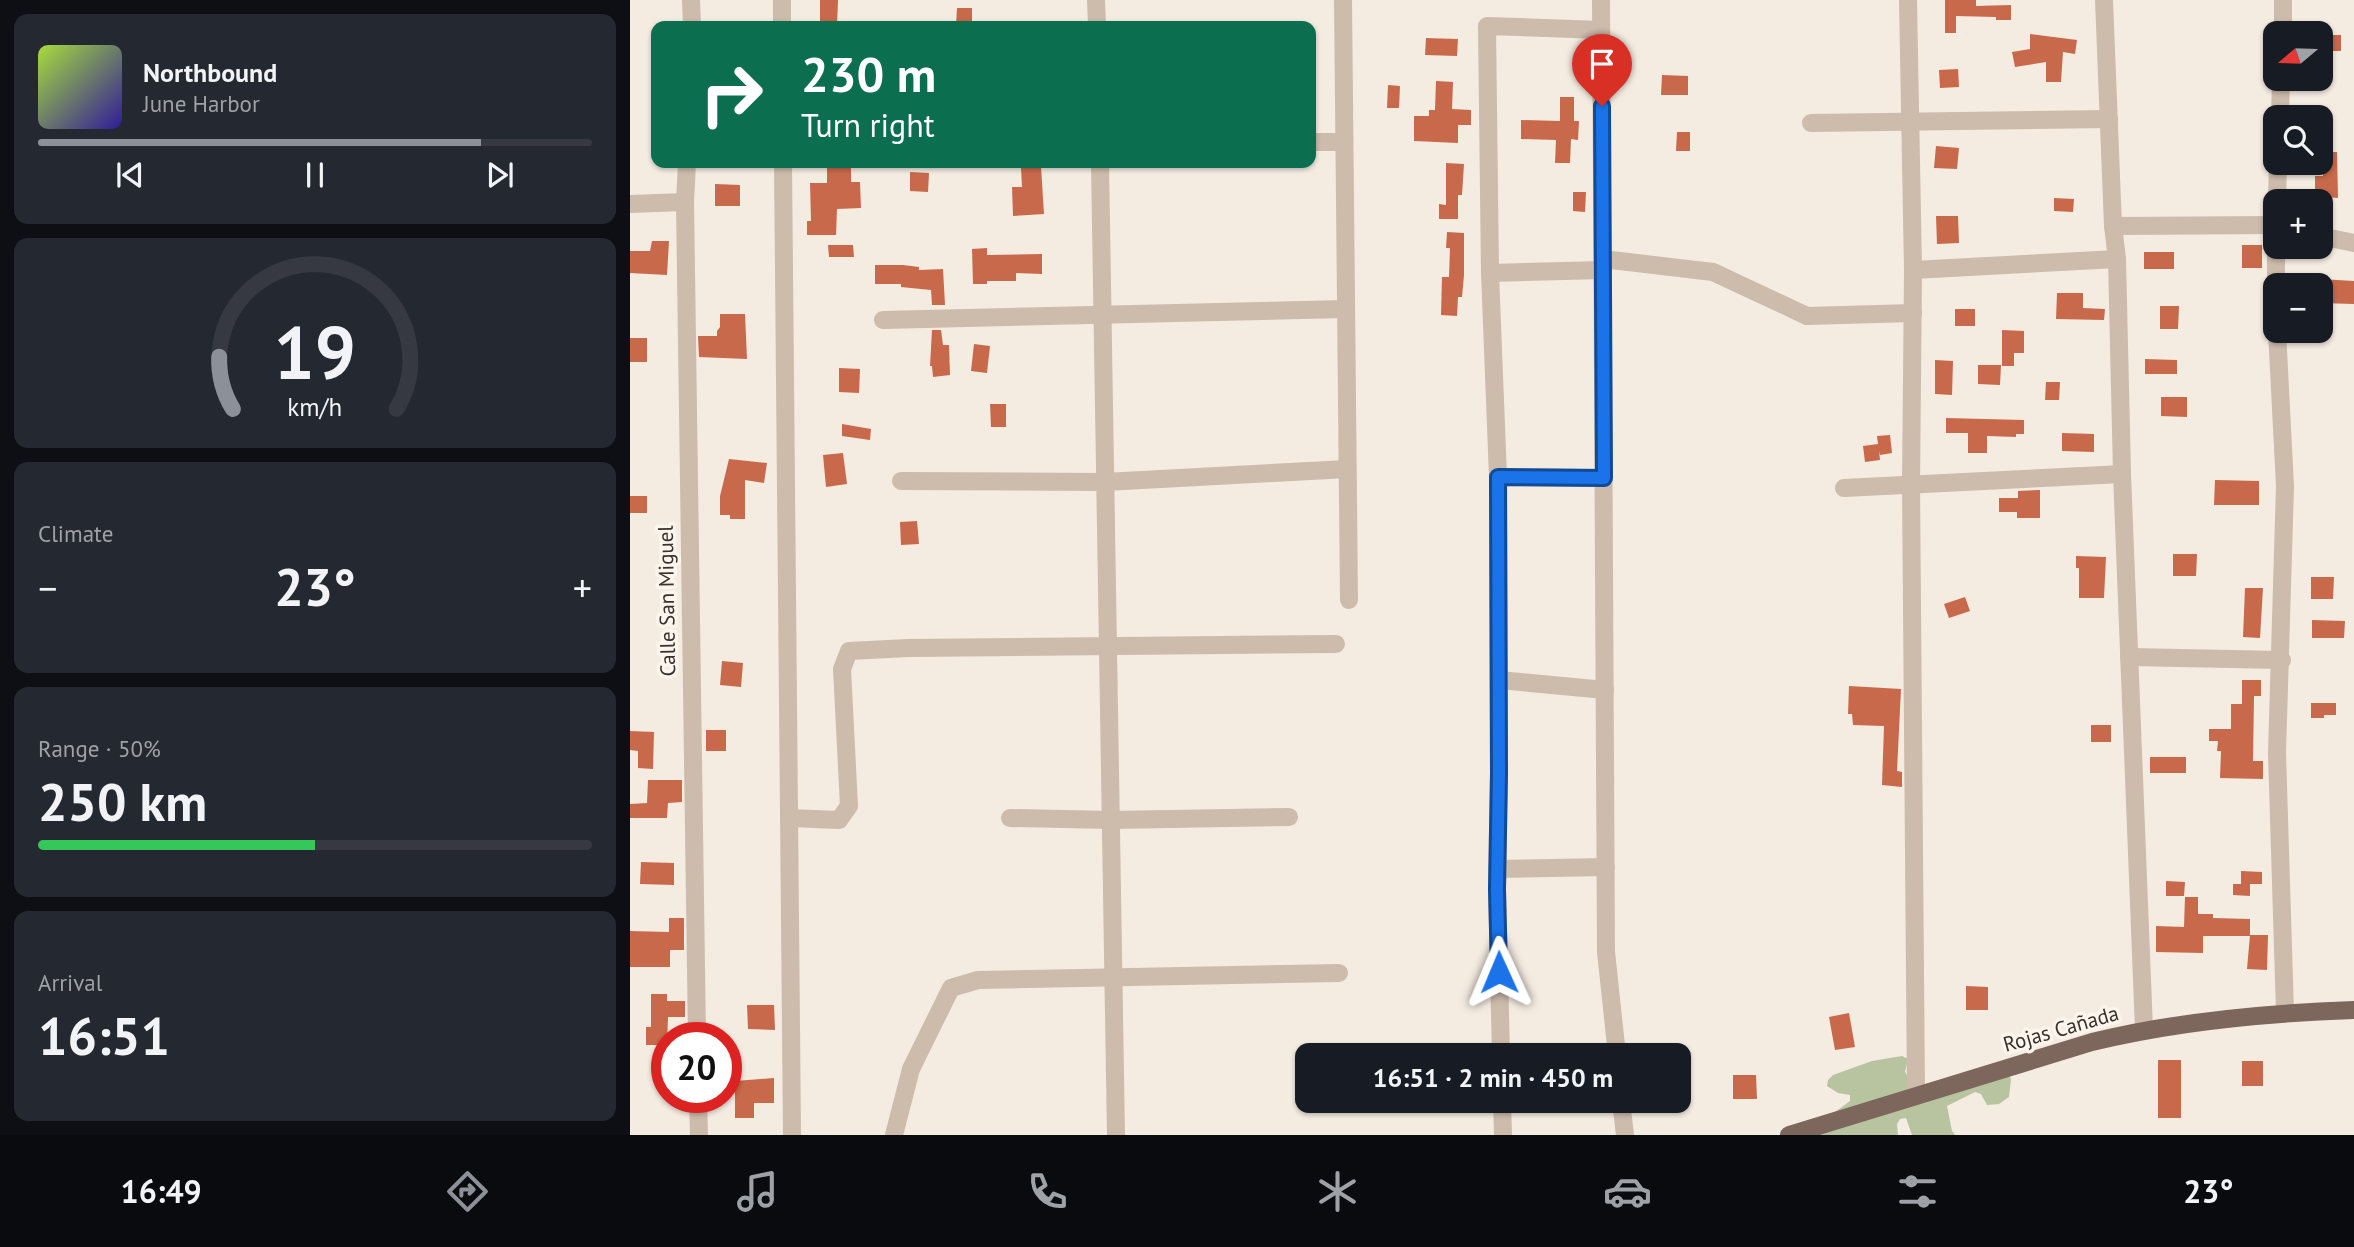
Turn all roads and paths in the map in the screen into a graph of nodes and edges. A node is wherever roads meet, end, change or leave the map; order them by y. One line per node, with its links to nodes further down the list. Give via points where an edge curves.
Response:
1 (691, 0): 9 (street)
2 (782, 0): 10 (street)
3 (1096, 0): 11 (street)
4 (1343, 0): 18 (street)
5 (1601, 0): 13 (street)
6 (1908, 0): 15 (street)
7 (2104, 0): 14 (street)
8 (2283, 0): 12 (street)
9 (692, 21)
10 (782, 21)
11 (1097, 21)
12 (2283, 21)
13 (1601, 30): 29 (street); 31 (street, via 1487,26)
14 (2109, 119): 15 (street); 25 (street)
15 (1910, 121): 16 (street); 30 (street)
16 (1811, 122)
17 (1316, 142): 18 (street)
18 (1344, 142): 32 (street)
19 (687, 168): 22 (street, Calle San Miguel)
20 (783, 168): 53 (street)
21 (1100, 168): 34 (street)
22 (685, 202): 23 (street); 62 (street, Calle San Miguel)
23 (630, 204)
24 (2263, 225): 25 (street)
25 (2113, 226): 28 (street)
26 (2333, 239): 27 (street)
27 (2354, 243)
28 (2118, 259): 30 (street); 38 (street)
29 (1603, 264): 31 (street); 33 (street, via 1713,272 1807,316); 40 (street)
30 (1913, 270): 33 (street)
31 (1490, 273): 39 (street)
32 (1346, 309): 34 (street); 37 (street)
33 (1913, 313): 43 (street)
34 (1102, 314): 35 (street); 42 (street)
35 (883, 320)
36 (2278, 343): 49 (street, via 2285,486)
37 (1347, 469): 42 (street); 45 (street)
38 (2122, 474): 43 (street); 48 (street)
39 (1498, 477): 40 (street); 50 (street)
40 (1604, 478): 51 (street)
41 (901, 481): 42 (street)
42 (1105, 482): 47 (street)
43 (1911, 485): 44 (street); 66 (street)
44 (1844, 488)
45 (1349, 600)
46 (1336, 644): 47 (street)
47 (1108, 646): 53 (street, via 849,651 842,669 849,806 839,820); 55 (street)
48 (2129, 657): 49 (street); 63 (street)
49 (2282, 660): 61 (street, via 2277,753)
50 (1499, 680): 51 (street); 57 (street)
51 (1605, 690): 56 (street)
52 (1289, 817): 55 (street)
53 (789, 818): 71 (street)
54 (1010, 818): 55 (street)
55 (1111, 820): 59 (street)
56 (1606, 867): 57 (street); 65 (street, via 1606,952)
57 (1497, 869): 64 (street)
58 (1339, 974): 59 (street)
59 (1113, 978): 72 (street, via 978,980 951,988 911,1069); 73 (street)
60 (2354, 1010): 61 (main road, Rojas Cañada)
61 (2285, 1012): 63 (main road, Rojas Cañada)
62 (697, 1022)
63 (2144, 1030): 66 (main road, Rojas Cañada)
64 (1501, 1043)
65 (1616, 1043)
66 (1916, 1096): 76 (main road, Rojas Cañada)
67 (698, 1113): 70 (street)
68 (1502, 1113): 74 (street)
69 (1622, 1113): 75 (street)
70 (699, 1135)
71 (792, 1135)
72 (894, 1135)
73 (1116, 1135)
74 (1503, 1135)
75 (1625, 1135)
76 (1788, 1135)

